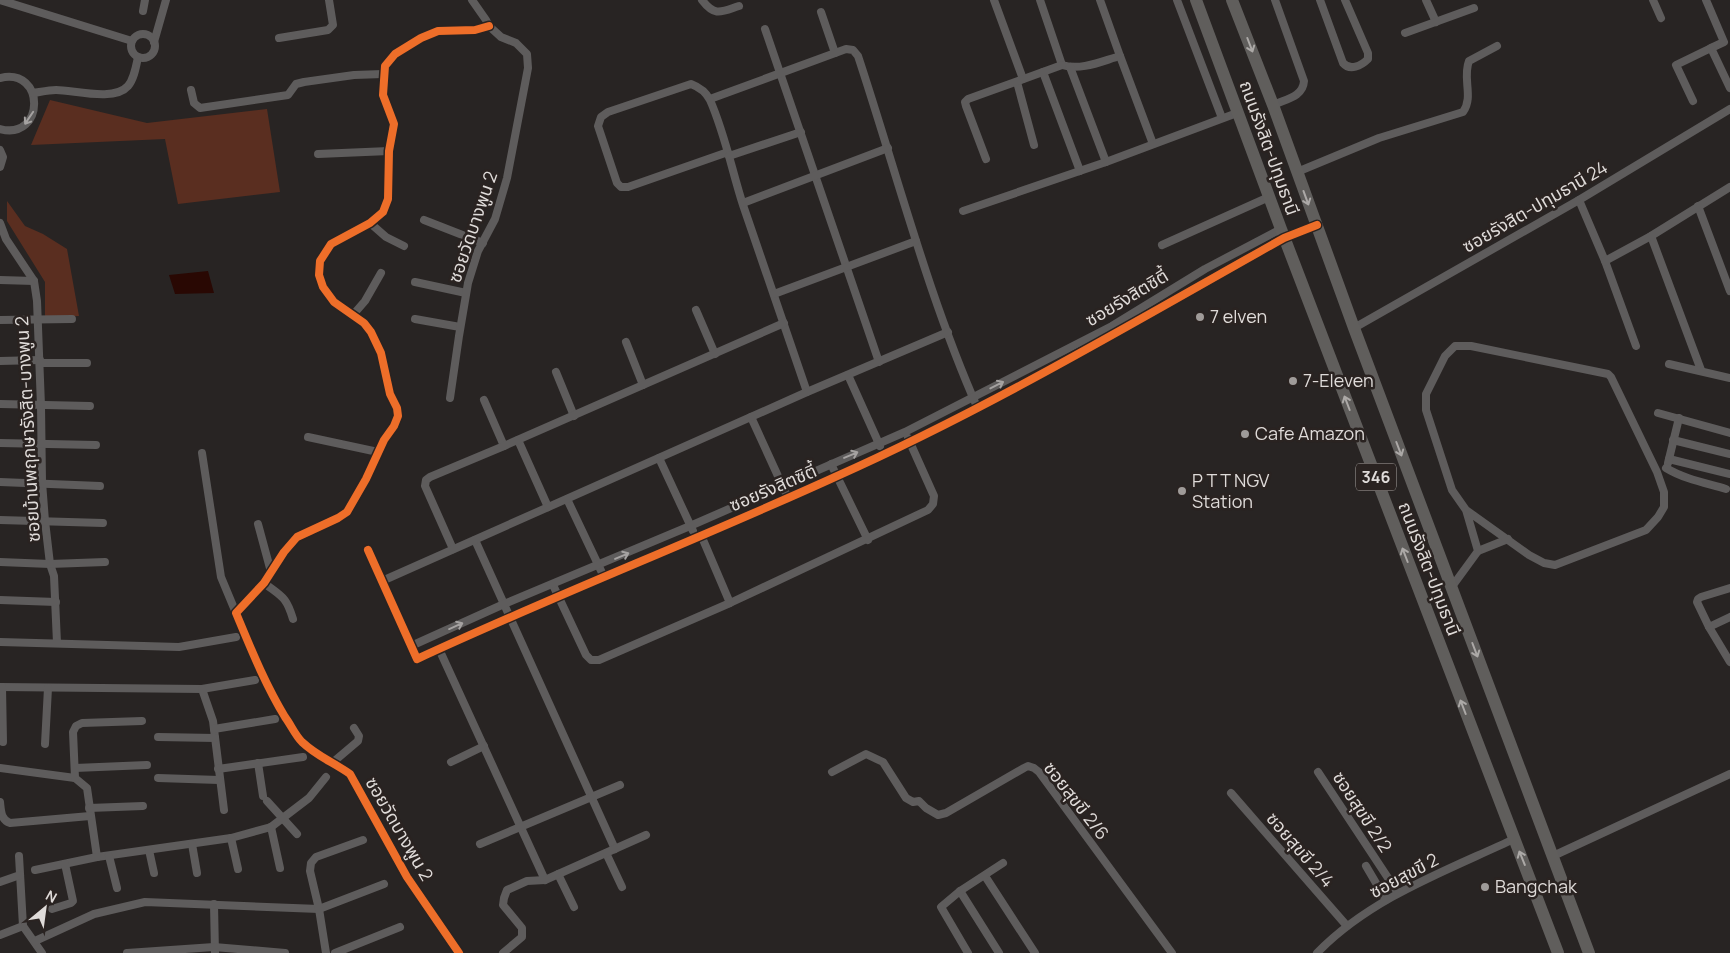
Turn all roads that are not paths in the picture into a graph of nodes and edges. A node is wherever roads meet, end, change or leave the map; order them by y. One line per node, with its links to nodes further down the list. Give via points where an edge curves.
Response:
1 (0, 0): 29 (street)
2 (145, 0): 21 (street)
3 (166, 0): 30 (street)
4 (328, 0): 28 (street, via 333,25 328,30)
5 (472, 0): 25 (street, ซอยวัดบางพูน 2)
6 (702, 0): 19 (street, via 719,13)
7 (994, 0): 41 (street)
8 (1040, 0): 36 (street)
9 (1100, 0): 34 (street)
10 (1177, 0): 50 (street)
11 (1196, 0): 49 (main road, ถนนรังสิต-ปทุมธานี / 346)
12 (1232, 0): 47 (main road, ถนนรังสิต-ปทุมธานี / 346, one-way to 47)
13 (1275, 0): 47 (street, via 1304,87 1300,93)
14 (1320, 0): 15 (street, via 1343,63 1350,68 1363,64 1368,53)
15 (1346, 0)
16 (1426, 0): 24 (street)
17 (1653, 0): 23 (street)
18 (1706, 0): 32 (street, via 1724,42)
19 (739, 6)
20 (1474, 8): 24 (street)
21 (143, 11)
22 (821, 12): 33 (street)
23 (1660, 18)
24 (1436, 22): 27 (street)
25 (489, 26): 39 (street, via 475,30 438,31 421,38 395,54); 80 (street, ซอยวัดบางพูน 2, via 527,54 528,68 507,178 495,219)
26 (765, 29): 38 (street)
27 (1405, 32)
28 (280, 38)
29 (132, 41): 30 (street, via 143,35); 35 (street, via 132,50)
30 (154, 42): 35 (street, via 151,55)
31 (1497, 46): 64 (street, via 1469,61 1465,69 1469,99 1463,112 1379,138)
32 (1711, 48): 42 (street); 46 (street, via 1676,65)
33 (835, 53): 38 (street); 55 (street, via 846,49 853,50 858,56)
34 (1120, 56): 36 (street, via 1079,67); 53 (street)
35 (138, 57): 44 (street, via 127,87 117,94 54,90)
36 (1066, 66): 37 (street); 61 (street)
37 (1043, 72): 41 (street); 63 (street)
38 (781, 73): 45 (street); 52 (street)
39 (383, 74): 43 (street, via 304,82 296,84 288,95 200,108 194,103); 57 (street, via 383,95 394,124)
40 (0, 78): 44 (street, via 18,79)
41 (1020, 81): 54 (street); 60 (street, via 965,102)
42 (1730, 88)
43 (191, 90)
44 (33, 93): 51 (street, one-way to 51, via 35,108 28,122 14,130)
45 (710, 99): 59 (street); 59 (street, via 698,86 691,84 600,117 598,126 617,183 621,188 628,187)
46 (1692, 101)
47 (1273, 105): 64 (main road, ถนนรังสิต-ปทุมธานี / 346)
48 (1730, 109): 68 (street, ซอยรังสิต-ปทุมธานี 24)
49 (1237, 113): 50 (street); 67 (main road, ถนนรังสิต-ปทุมธานี / 346)
50 (1222, 118): 53 (street)
51 (0, 129)
52 (801, 132): 59 (street); 65 (street)
53 (1153, 144): 61 (street)
54 (1034, 145)
55 (888, 148): 65 (street); 79 (street)
56 (0, 150): 62 (street, via 3,157)
57 (389, 151): 58 (street); 75 (street, via 388,200)
58 (318, 154)
59 (729, 154): 69 (street)
60 (986, 159)
61 (1106, 162): 63 (street)
62 (0, 167)
63 (1080, 171): 71 (street)
64 (1297, 172): 74 (main road, ถนนรังสิต-ปทุมธานี / 346, one-way to 74)
65 (815, 176): 69 (street); 84 (street)
66 (1730, 187): 70 (street)
67 (1269, 197): 76 (main road, ถนนรังสิต-ปทุมธานี / 346); 81 (street)
68 (1579, 200): 83 (street); 100 (street, ซอยรังสิต-ปทุมธานี 24)
69 (743, 203): 91 (street)
70 (1698, 206): 77 (street); 89 (street)
71 (963, 211)
72 (424, 220): 80 (street)
73 (0, 223): 78 (street, ซอยบ้านพฤกษารังสิต-บางพูน 2)
74 (1317, 225): 76 (street); 100 (main road, ถนนรังสิต-ปทุมธานี / 346)
75 (372, 226): 82 (street); 93 (street, via 331,244 320,261 319,275 323,287 334,302)
76 (1282, 233): 117 (street, ซอยรังสิตซิตี้, one-way to 76, via 1112,326 1205,269); 122 (street, ซอยรังสิตซิตี้, via 1130,325); 238 (main road, ถนนรังสิต-ปทุมธานี / 346, one-way to 76)
77 (1651, 236): 83 (street); 110 (street)
78 (3, 239): 87 (street, ซอยบ้านพฤกษารังสิต-บางพูน 2)
79 (916, 241): 84 (street); 101 (street)
80 (483, 242): 90 (street, ซอยวัดบางพูน 2)
81 (1162, 245)
82 (404, 246)
83 (1605, 261): 103 (street)
84 (846, 267): 91 (street); 107 (street)
85 (381, 273): 93 (street)
86 (0, 280): 87 (street)
87 (34, 281): 97 (street, ซอยบ้านพฤกษารังสิต-บางพูน 2)
88 (416, 282): 90 (street)
89 (1730, 291)
90 (466, 293): 99 (street, ซอยวัดบางพูน 2)
91 (774, 294): 98 (street)
92 (696, 310): 104 (street)
93 (354, 314): 138 (street, via 371,332 382,353 390,394 398,408 394,426)
94 (72, 319): 97 (street)
95 (415, 319): 99 (street)
96 (0, 320): 97 (street)
97 (38, 320): 106 (street, ซอยบ้านพฤกษารังสิต-บางพูน 2)
98 (784, 323): 104 (street); 115 (street)
99 (460, 327): 116 (street, ซอยวัดบางพูน 2)
100 (1354, 328): 179 (main road, ถนนรังสิต-ปทุมธานี / 346, one-way to 179)
101 (948, 332): 107 (street); 117 (street)
102 (626, 342): 114 (street)
103 (1636, 346)
104 (715, 354): 114 (street)
105 (0, 361): 106 (street)
106 (40, 362): 108 (street); 120 (street, ซอยบ้านพฤกษารังสิต-บางพูน 2)
107 (879, 362): 112 (street)
108 (87, 363)
109 (1669, 364): 110 (street)
110 (1701, 370): 113 (street)
111 (556, 372): 124 (street)
112 (848, 375): 115 (street); 134 (street)
113 (1730, 378)
114 (643, 385): 124 (street)
115 (807, 392): 125 (street)
116 (450, 398)
117 (973, 398): 122 (street); 127 (street, ซอยรังสิตซิตี้)
118 (484, 400): 137 (street)
119 (0, 404): 120 (street)
120 (42, 406): 121 (street); 135 (street, ซอยบ้านพฤกษารังสิต-บางพูน 2)
121 (90, 406)
122 (978, 409): 132 (street, ซอยรังสิตซิตี้)
123 (1658, 413): 126 (street)
124 (574, 416): 130 (street)
125 (751, 417): 142 (street); 151 (street)
126 (1679, 418): 128 (street); 131 (street)
127 (905, 432): 132 (street); 134 (street, ซอยรังสิตซิตี้)
128 (1730, 432)
129 (308, 437): 138 (street)
130 (518, 440): 137 (street); 156 (street)
131 (1674, 440): 141 (street); 143 (street)
132 (910, 442): 140 (street, ซอยรังสิตซิตี้); 166 (street, via 934,496 933,504 928,510)
133 (0, 443): 135 (street)
134 (879, 443): 140 (street); 144 (street, ซอยรังสิตซิตี้, one-way to 134)
135 (42, 444): 136 (street); 150 (street, ซอยบ้านพฤกษารังสิต-บางพูน 2)
136 (96, 445)
137 (504, 446): 167 (street, via 426,480 425,486)
138 (378, 452): 174 (street, via 347,512 297,537)
139 (202, 453): 186 (street, ซอยวัดบางพูน 2, via 221,577)
140 (884, 454): 148 (street, ซอยรังสิตซิตี้)
141 (1730, 454)
142 (659, 458): 155 (street); 162 (street)
143 (1669, 459): 145 (street); 147 (street)
144 (831, 464): 148 (street); 151 (street, ซอยรังสิตซิตี้)
145 (1666, 468): 146 (street); 153 (street)
146 (1657, 472): 157 (street, via 1608,374 1471,346 1455,346 1445,356 1425,400 1452,490); 164 (street, via 1665,501 1658,517 1646,530 1555,565 1529,555)
147 (1730, 474)
148 (836, 477): 154 (street, ซอยรังสิตซิตี้); 166 (street)
149 (0, 482): 150 (street)
150 (42, 482): 152 (street); 159 (street, ซอยบ้านพฤกษารังสิต-บางพูน 2)
151 (782, 485): 154 (street); 162 (street, ซอยรังสิตซิตี้)
152 (100, 486)
153 (1726, 489)
154 (788, 498): 163 (street, ซอยรังสิตซิตี้)
155 (567, 499): 156 (street); 173 (street)
156 (548, 508): 165 (street)
157 (1466, 510): 164 (street); 169 (street)
158 (0, 520): 159 (street)
159 (44, 521): 160 (street); 172 (street, ซอยบ้านพฤกษารังสิต-บางพูน 2)
160 (103, 524)
161 (258, 524): 174 (street)
162 (690, 526): 163 (street); 173 (street, ซอยรังสิตซิตี้, one-way to 162)
163 (698, 537): 175 (street, ซอยรังสิตซิตี้); 184 (street)
164 (1508, 539): 169 (street)
165 (474, 540): 167 (street); 185 (street)
166 (868, 540): 184 (street)
167 (453, 549): 176 (street)
168 (368, 550): 176 (street)
169 (1478, 552): 179 (street)
170 (0, 562): 172 (street)
171 (105, 562): 172 (street)
172 (50, 564): 183 (street, ซอยบ้านพฤกษารังสิต-บางพูน 2)
173 (598, 566): 175 (street); 177 (street, ซอยรังสิตซิตี้)
174 (271, 572): 178 (street)
175 (604, 578): 181 (street, ซอยรังสิตซิตี้)
176 (382, 581): 194 (street)
177 (553, 584): 181 (street); 185 (street, ซอยรังสิตซิตี้)
178 (267, 585): 186 (street); 189 (street, via 289,603)
179 (1451, 588): 247 (main road, ถนนรังสิต-ปทุมธานี / 346, one-way to 247)
180 (1730, 588): 190 (street, via 1698,599 1697,604)
181 (559, 596): 184 (street, via 591,660 599,660); 188 (street, ซอยรังสิตซิตี้)
182 (0, 600): 183 (street)
183 (56, 602): 193 (street, ซอยบ้านพฤกษารังสิต-บางพูน 2)
184 (730, 603)
185 (504, 604): 188 (street); 194 (street, ซอยรังสิตซิตี้, one-way to 185)
186 (236, 613): 213 (street, ซอยวัดบางพูน 2, via 256,662 298,737)
187 (1730, 617): 190 (street)
188 (510, 618): 195 (street, ซอยรังสิตซิตี้); 227 (street)
189 (294, 619)
190 (1709, 627): 196 (street)
191 (236, 637): 193 (street, via 179,647)
192 (0, 642): 193 (street)
193 (57, 643)
194 (411, 646): 195 (street, ซอยรังสิตซิตี้, via 417,659)
195 (439, 649): 209 (street)
196 (1730, 660)
197 (255, 680): 200 (street)
198 (1, 687): 199 (street); 207 (street)
199 (48, 688): 200 (street); 208 (street)
200 (202, 689): 204 (street, via 214,721)
201 (275, 719): 204 (street)
202 (142, 721): 216 (street, via 82,723 76,726 73,732)
203 (354, 728): 213 (street, via 358,741)
204 (214, 730): 206 (street)
205 (158, 737): 206 (street)
206 (215, 738): 217 (street)
207 (4, 742)
208 (44, 744)
209 (484, 746): 211 (street); 234 (street)
210 (303, 757): 212 (street)
211 (451, 762)
212 (258, 763): 217 (street); 232 (street, via 265,799)
213 (332, 763): 283 (street, ซอยวัดบางพูน 2, via 350,774 407,876)
214 (147, 765): 216 (street)
215 (0, 768): 222 (street)
216 (74, 768): 222 (street)
217 (218, 769): 224 (street)
218 (832, 772): 288 (street, ซอยสุขขี 2/6, via 866,754 872,756 883,762 906,798 919,801 938,815 1028,766 1034,768)
219 (1318, 772): 266 (street, ซอยสุขขี 2/2)
220 (1730, 774): 247 (street)
221 (326, 777): 232 (street, via 309,798)
222 (75, 778): 231 (street, via 87,788)
223 (158, 778): 224 (street)
224 (219, 780): 230 (street)
225 (620, 785): 227 (street)
226 (1231, 793): 273 (street, ซอยสุขขี 2/4)
227 (592, 797): 234 (street); 242 (street)
228 (0, 802): 231 (street, via 2,818 10,823)
229 (143, 806): 231 (street)
230 (224, 810)
231 (90, 812): 248 (street)
232 (283, 818): 233 (street); 235 (street)
233 (271, 827): 237 (street); 252 (street)
234 (521, 827): 241 (street); 260 (street)
235 (297, 834)
236 (646, 835): 242 (street)
237 (232, 838): 240 (street); 254 (street)
238 (1514, 839): 266 (street, ซอยสุขขี 2); 290 (main road, ถนนรังสิต-ปทุมธานี / 346, one-way to 238)
239 (363, 840): 271 (street, via 316,857 311,863 310,871)
240 (192, 844): 243 (street); 256 (street)
241 (480, 844)
242 (615, 849): 244 (street)
243 (150, 850): 246 (street); 255 (street)
244 (606, 853): 257 (street); 263 (street)
245 (19, 856): 258 (street)
246 (109, 856): 248 (street); 264 (street)
247 (1553, 856): 291 (main road, ถนนรังสิต-ปทุมธานี / 346)
248 (97, 857): 250 (street)
249 (1003, 863): 259 (street)
250 (65, 864): 253 (street); 270 (street, via 73,901)
251 (1366, 866): 267 (street)
252 (280, 868)
253 (35, 870)
254 (238, 870)
255 (154, 873)
256 (197, 873)
257 (558, 874): 260 (street); 269 (street)
258 (20, 875): 261 (street); 272 (street)
259 (985, 876): 265 (street); 287 (street)
260 (545, 880): 284 (street, via 527,881 507,890 502,905 522,928 522,937)
261 (0, 882)
262 (384, 884): 271 (street)
263 (622, 887)
264 (117, 888)
265 (960, 891): 285 (street, via 941,907); 286 (street)
266 (1398, 893): 267 (street, ซอยสุขขี 2)
267 (1386, 900): 273 (street, ซอยสุขขี 2)
268 (214, 904): 271 (street); 276 (street, via 145,902 94,914); 277 (street)
269 (574, 907)
270 (52, 909)
271 (320, 909): 281 (street)
272 (23, 926): 275 (street); 276 (street)
273 (1347, 926): 289 (street, ซอยสุขขี 2)
274 (400, 927): 282 (street)
275 (0, 935)
276 (35, 941): 278 (street)
277 (214, 950): 279 (street); 280 (street)
278 (42, 953)
279 (127, 953)
280 (285, 953)
281 (326, 953)
282 (335, 953)
283 (459, 953)
284 (503, 953)
285 (968, 953)
286 (999, 953)
287 (1035, 953)
288 (1172, 953)
289 (1317, 953)
290 (1558, 953)
291 (1589, 953)

